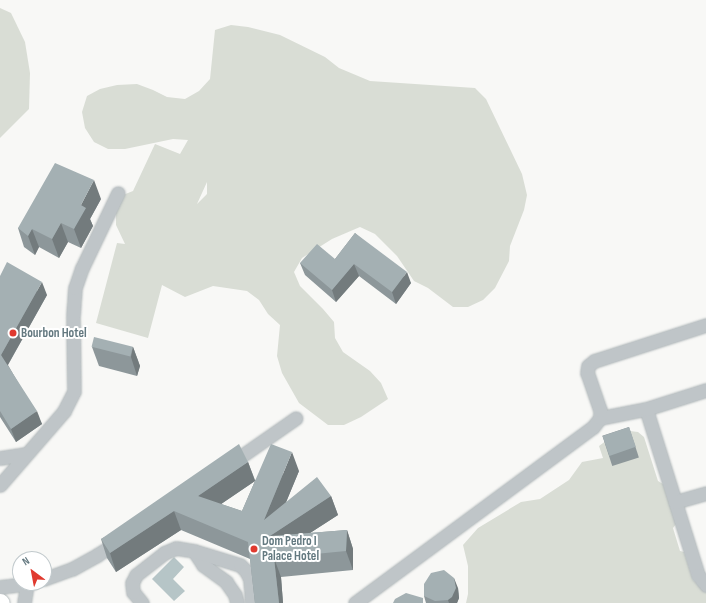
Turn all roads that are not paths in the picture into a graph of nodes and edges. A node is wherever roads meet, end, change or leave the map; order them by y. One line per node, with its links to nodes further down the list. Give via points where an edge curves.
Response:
1 (118, 192): 7 (street, via 75,288 74,391 64,411)
2 (706, 325): 6 (street, via 594,361 588,366 587,373 600,410)
3 (706, 390): 4 (street)
4 (646, 409): 6 (street); 12 (street)
5 (296, 418): 9 (street)
6 (600, 418): 24 (street, via 584,434)
7 (26, 454): 8 (street); 10 (street)
8 (0, 457)
9 (219, 471)
10 (0, 484)
11 (706, 493): 12 (street)
12 (675, 502): 16 (street, via 698,574)
13 (129, 533): 15 (street, via 97,555 72,569)
14 (194, 551): 21 (street, via 176,548 147,564 132,583 133,592); 22 (street, via 203,565 226,582); 23 (street, via 240,565 250,579)
15 (52, 576)
16 (706, 585)
17 (12, 586): 18 (street)
18 (0, 587)
19 (27, 591): 20 (street)
20 (24, 603)
21 (142, 603)
22 (237, 603)
23 (252, 603)
24 (355, 603)

